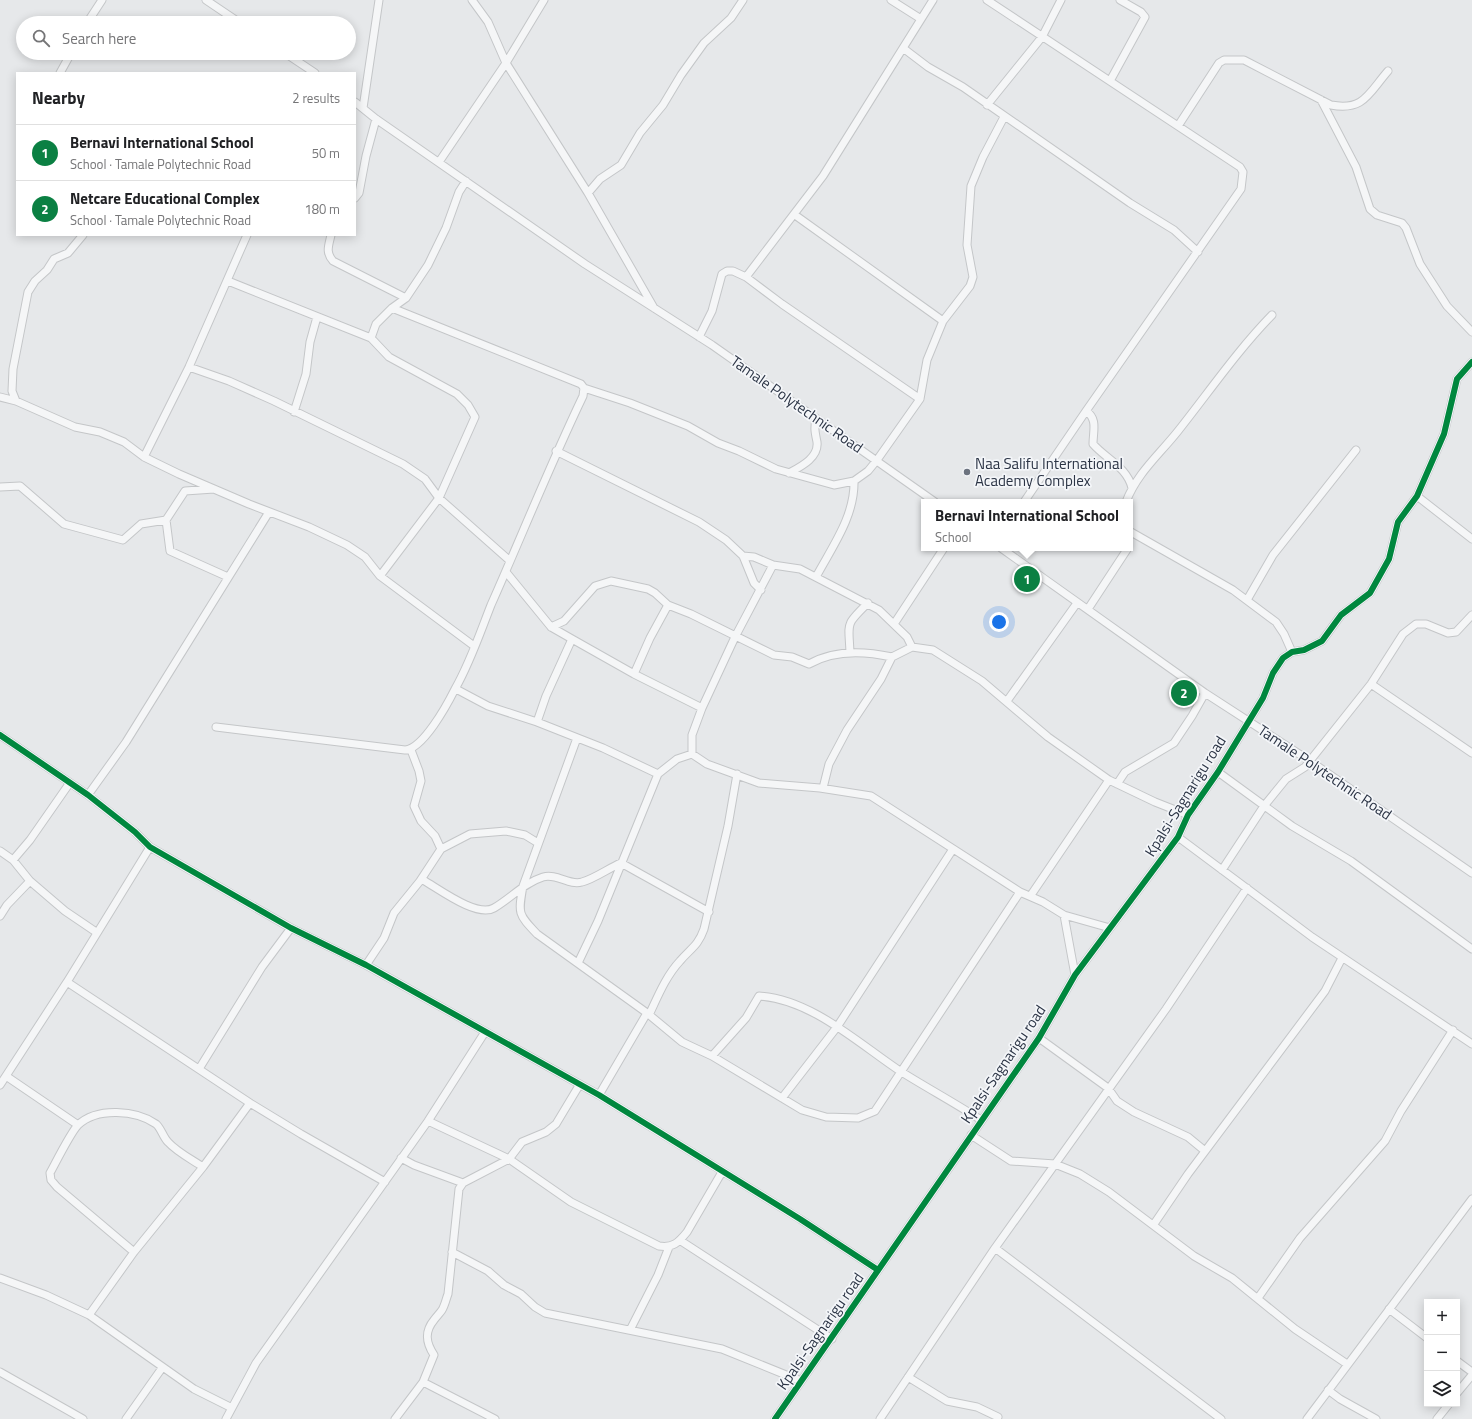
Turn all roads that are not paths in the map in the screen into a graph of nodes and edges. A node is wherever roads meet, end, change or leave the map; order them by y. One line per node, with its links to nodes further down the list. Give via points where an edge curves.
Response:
1 (102, 0): 12 (street)
2 (206, 0): 13 (street)
3 (379, 0): 27 (street)
4 (472, 0): 19 (street, via 488,22)
5 (544, 0): 19 (street)
6 (743, 0): 33 (street, via 731,18 704,43 680,75 663,105 640,133 621,165 600,180)
7 (891, 0): 14 (street)
8 (933, 0): 14 (street)
9 (987, 0): 15 (street)
10 (1061, 0): 15 (street)
11 (1120, 0): 23 (street, via 1145,17)
12 (92, 16)
13 (230, 16)
14 (921, 19): 16 (street)
15 (1042, 37): 23 (street); 26 (street)
16 (903, 48): 26 (street); 35 (street, via 823,176)
17 (67, 60): 21 (street)
18 (296, 60): 22 (street)
19 (506, 63): 31 (street); 33 (street)
20 (1388, 71): 24 (street, via 1363,101 1352,107 1331,105)
21 (61, 72)
22 (314, 72)
23 (1110, 81): 30 (street)
24 (1321, 100): 30 (street, via 1244,60 1224,60 1219,63); 48 (street, via 1356,167 1370,209 1377,216 1402,223 1420,264 1448,306)
25 (356, 103): 27 (street, Tamale Polytechnic Road)
26 (987, 105): 28 (street)
27 (363, 108): 29 (street, Tamale Polytechnic Road)
28 (1004, 117): 39 (street, via 1174,230); 47 (street, via 971,186 967,245 973,277 970,286)
29 (376, 119): 31 (street, Tamale Polytechnic Road); 34 (street, via 359,194)
30 (1178, 126): 39 (street, via 1240,167 1243,172 1241,189)
31 (439, 162): 32 (street, Tamale Polytechnic Road)
32 (466, 181): 42 (street, via 428,265); 44 (street, Tamale Polytechnic Road)
33 (588, 193): 44 (street)
34 (356, 197)
35 (795, 215): 40 (street); 47 (street)
36 (82, 236): 56 (street, via 68,253 54,259 48,270 35,281 28,292 13,369 12,391)
37 (247, 236): 41 (street)
38 (331, 236): 42 (street, via 328,256 339,266)
39 (1198, 252): 57 (street)
40 (746, 277): 49 (street, via 733,271 722,274 712,311); 55 (street)
41 (228, 281): 46 (street); 52 (street)
42 (406, 298): 43 (street)
43 (392, 308): 50 (street, via 376,324); 53 (street, via 581,384)
44 (655, 310): 49 (street, Tamale Polytechnic Road)
45 (1272, 315): 67 (street, via 1249,338)
46 (317, 317): 50 (street); 58 (street, via 310,342 306,374)
47 (942, 321): 55 (street, via 927,360)
48 (1472, 332)
49 (700, 336): 59 (street, Tamale Polytechnic Road)
50 (370, 338): 70 (street, via 389,357 457,394 468,405 474,418)
51 (1472, 362): 69 (street, via 1457,379 1444,434)
52 (189, 367): 58 (street, via 230,381); 62 (street)
53 (584, 388): 61 (street, via 583,396); 64 (street, via 688,426 776,470)
54 (0, 397): 56 (street)
55 (920, 399): 63 (street)
56 (16, 401): 62 (street, via 76,427 100,432 124,442)
57 (1086, 411): 67 (street, via 1094,419 1093,444 1124,472); 72 (street)
58 (294, 412): 70 (street, via 403,464 425,479)
59 (816, 418): 63 (street, Tamale Polytechnic Road); 64 (street, via 814,429 817,449 802,465)
60 (1356, 450): 89 (street, via 1273,555)
61 (556, 451): 81 (street, via 698,522 726,540); 82 (street)
62 (144, 458): 68 (street)
63 (877, 460): 65 (street, via 868,471); 71 (street, Tamale Polytechnic Road)
64 (789, 473): 65 (street, via 834,485)
65 (854, 481): 87 (street, via 850,514)
66 (0, 487): 75 (street, via 20,486 64,524 123,540 141,524)
67 (1132, 488): 73 (street)
68 (216, 489): 74 (street); 75 (street, via 185,491)
69 (1417, 496): 77 (street); 101 (street, via 1398,522 1389,559 1370,593 1340,615 1322,641 1304,650)
70 (439, 498): 82 (street); 85 (street)
71 (931, 499)
72 (1026, 499)
73 (1127, 499)
74 (269, 512): 85 (street, via 347,545 366,557); 86 (street)
75 (166, 520): 86 (street, via 170,551)
76 (1133, 533): 89 (street, via 1234,590)
77 (1472, 539)
78 (942, 551): 95 (street)
79 (1005, 551): 91 (street, Tamale Polytechnic Road)
80 (1126, 551): 93 (street)
81 (743, 556): 83 (street, via 754,557); 88 (street, via 754,583)
82 (510, 561): 84 (street)
83 (773, 565): 87 (street, via 792,566); 88 (street)
84 (506, 572): 96 (street); 99 (street)
85 (380, 576): 99 (street)
86 (228, 577): 126 (street, via 126,742)
87 (816, 577): 90 (street)
88 (761, 590): 97 (street)
89 (1247, 600): 101 (street, via 1276,622)
90 (868, 603): 95 (street); 102 (street, via 851,619 848,635)
91 (1077, 603): 93 (street, Tamale Polytechnic Road); 108 (street)
92 (668, 606): 96 (street, via 648,589 607,581 595,586 564,621); 97 (street, via 691,614); 104 (street)
93 (1088, 609): 107 (street, Tamale Polytechnic Road)
94 (1472, 615): 105 (street, via 1456,632 1448,633 1426,624 1416,624 1403,634)
95 (894, 624): 100 (street, via 907,637)
96 (551, 627): 98 (street)
97 (736, 637): 102 (street, via 774,655 792,657 809,664 824,657); 109 (street)
98 (572, 639): 104 (street); 111 (street)
99 (474, 646): 106 (street)
100 (912, 647): 103 (street); 108 (street, via 933,650 982,681)
101 (1292, 652): 110 (street, Kpalsi-Sagnarigu road, via 1283,658 1273,673 1263,698)
102 (850, 654): 103 (street, via 872,652)
103 (892, 657): 125 (street, via 829,764)
104 (634, 674): 109 (street)
105 (1371, 684): 117 (street); 118 (street)
106 (456, 689): 111 (street, via 488,706); 115 (street, via 428,732)
107 (1205, 693): 110 (street, Tamale Polytechnic Road); 124 (street, via 1174,743 1125,772)
108 (1007, 701): 122 (street, via 1048,737)
109 (702, 708): 116 (street, via 692,735)
110 (1248, 720): 118 (street, Tamale Polytechnic Road); 119 (street, Kpalsi-Sagnarigu road)
111 (537, 722): 114 (street)
112 (216, 727): 115 (street)
113 (0, 735): 123 (street)
114 (577, 738): 120 (street); 130 (street)
115 (411, 750): 132 (street, via 421,782 414,806 421,822 435,836)
116 (692, 754): 120 (street, via 677,758); 121 (street, via 707,764)
117 (1472, 754)
118 (1310, 761): 127 (street, via 1286,779); 138 (street, Tamale Polytechnic Road)
119 (1218, 772): 127 (street); 128 (street, Kpalsi-Sagnarigu road)
120 (658, 774): 136 (street)
121 (737, 774): 125 (street, via 759,783); 145 (street)
122 (1109, 780): 124 (street); 144 (street)
123 (69, 784): 126 (street); 135 (street)
124 (1117, 784): 128 (street)
125 (823, 788): 133 (street, via 871,796)
126 (88, 795): 131 (street)
127 (1264, 806): 137 (street); 151 (street, via 1351,861)
128 (1188, 815): 129 (street, Kpalsi-Sagnarigu road)
129 (1178, 837): 137 (street); 149 (street, Kpalsi-Sagnarigu road)
130 (538, 843): 132 (street, via 525,835 488,831 470,834); 141 (street)
131 (150, 847): 148 (street); 150 (street)
132 (442, 849): 140 (street)
133 (953, 849): 143 (street); 158 (street)
134 (0, 851): 135 (street)
135 (13, 860): 139 (street)
136 (621, 863): 141 (street, via 582,882 549,876); 145 (street); 153 (street)
137 (1222, 870): 142 (street)
138 (1472, 873)
139 (30, 881): 147 (street); 150 (street, via 65,911)
140 (420, 881): 141 (street, via 423,880 476,910 493,909); 154 (street, via 394,913 384,938)
141 (523, 886): 153 (street, via 519,910 524,920 537,934)
142 (1247, 888): 152 (street); 169 (street, via 1166,1009)
143 (1020, 892): 144 (street); 165 (street)
144 (1030, 895): 146 (street)
145 (708, 912): 157 (street, via 700,941 680,960)
146 (1064, 915): 149 (street); 155 (street)
147 (0, 916)
148 (291, 928): 154 (street); 164 (street, via 258,973)
149 (1110, 928): 155 (street, Kpalsi-Sagnarigu road)
150 (96, 932): 156 (street)
151 (1472, 948)
152 (1342, 958): 159 (street); 177 (street, via 1325,990)
153 (578, 963): 157 (street)
154 (366, 965): 160 (street)
155 (1075, 975): 161 (street, Kpalsi-Sagnarigu road)
156 (67, 982): 164 (street); 166 (street)
157 (648, 1014): 163 (street, via 682,1042); 170 (street)
158 (837, 1027): 163 (street, via 793,1004 774,997 759,996 746,1018); 165 (street); 171 (street)
159 (1452, 1030): 162 (street); 194 (street, via 1401,1111 1385,1142 1300,1238)
160 (485, 1032): 167 (street); 174 (street)
161 (1039, 1038): 169 (street); 173 (street, Kpalsi-Sagnarigu road)
162 (1472, 1044)
163 (712, 1056): 171 (street)
164 (199, 1069): 172 (street)
165 (900, 1071): 171 (street, via 875,1111 858,1118 826,1117 802,1110); 173 (street)
166 (6, 1076): 168 (street); 175 (street)
167 (580, 1084): 170 (street); 179 (street, via 556,1124 546,1132 522,1142)
168 (0, 1086)
169 (1108, 1088): 177 (street, via 1117,1101 1134,1112 1188,1137); 180 (street)
170 (599, 1095): 182 (street)
171 (782, 1098)
172 (250, 1103): 181 (street); 183 (street)
173 (981, 1120): 176 (street, Kpalsi-Sagnarigu road)
174 (428, 1121): 178 (street); 179 (street)
175 (78, 1125): 181 (street, via 97,1114 113,1113 143,1117 157,1125 167,1141 178,1151); 190 (street, via 50,1173 51,1180)
176 (971, 1135): 180 (street, via 1011,1161); 192 (street, Kpalsi-Sagnarigu road)
177 (1205, 1151): 186 (street)
178 (401, 1158): 183 (street); 184 (street)
179 (509, 1160): 184 (street); 188 (street, via 571,1202 659,1246)
180 (1056, 1164): 186 (street, via 1080,1174); 189 (street)
181 (203, 1166): 190 (street)
182 (722, 1172): 187 (street); 192 (street)
183 (385, 1182): 211 (street, via 256,1363)
184 (463, 1183): 191 (street, via 457,1198)
185 (1472, 1200): 195 (street)
186 (1154, 1224): 194 (street, via 1194,1256 1213,1266)
187 (681, 1241): 188 (street); 199 (street)
188 (669, 1248): 197 (street)
189 (995, 1248): 205 (street); 212 (street)
190 (134, 1252): 196 (street)
191 (452, 1252): 197 (street, via 488,1271 544,1313); 207 (street, via 448,1294 442,1311 432,1322 426,1338 427,1345 434,1355)
192 (878, 1270): 199 (street, Kpalsi-Sagnarigu road)
193 (0, 1278): 196 (street)
194 (1258, 1298): 201 (street, via 1295,1329)
195 (1389, 1309): 198 (street); 201 (street)
196 (89, 1315): 202 (street)
197 (630, 1330): 206 (street, via 722,1349)
198 (1424, 1336)
199 (832, 1339): 206 (street, Kpalsi-Sagnarigu road)
200 (1460, 1363): 204 (street)
201 (1347, 1364): 208 (street)
202 (162, 1368): 211 (street, via 194,1389); 215 (street)
203 (0, 1372): 214 (street)
204 (1472, 1373): 209 (street)
205 (908, 1377): 213 (street, via 947,1401 977,1407); 220 (street)
206 (802, 1380): 219 (street, Kpalsi-Sagnarigu road)
207 (423, 1382): 217 (street); 218 (street)
208 (1328, 1390): 222 (street); 223 (street)
209 (1460, 1390)
210 (1446, 1407): 224 (street)
211 (232, 1408): 216 (street)
212 (1213, 1417): 221 (street)
213 (999, 1418)
214 (83, 1419)
215 (126, 1419)
216 (226, 1419)
217 (395, 1419)
218 (495, 1419)
219 (775, 1419)
220 (880, 1419)
221 (1221, 1419)
222 (1307, 1419)
223 (1376, 1419)
224 (1436, 1419)

